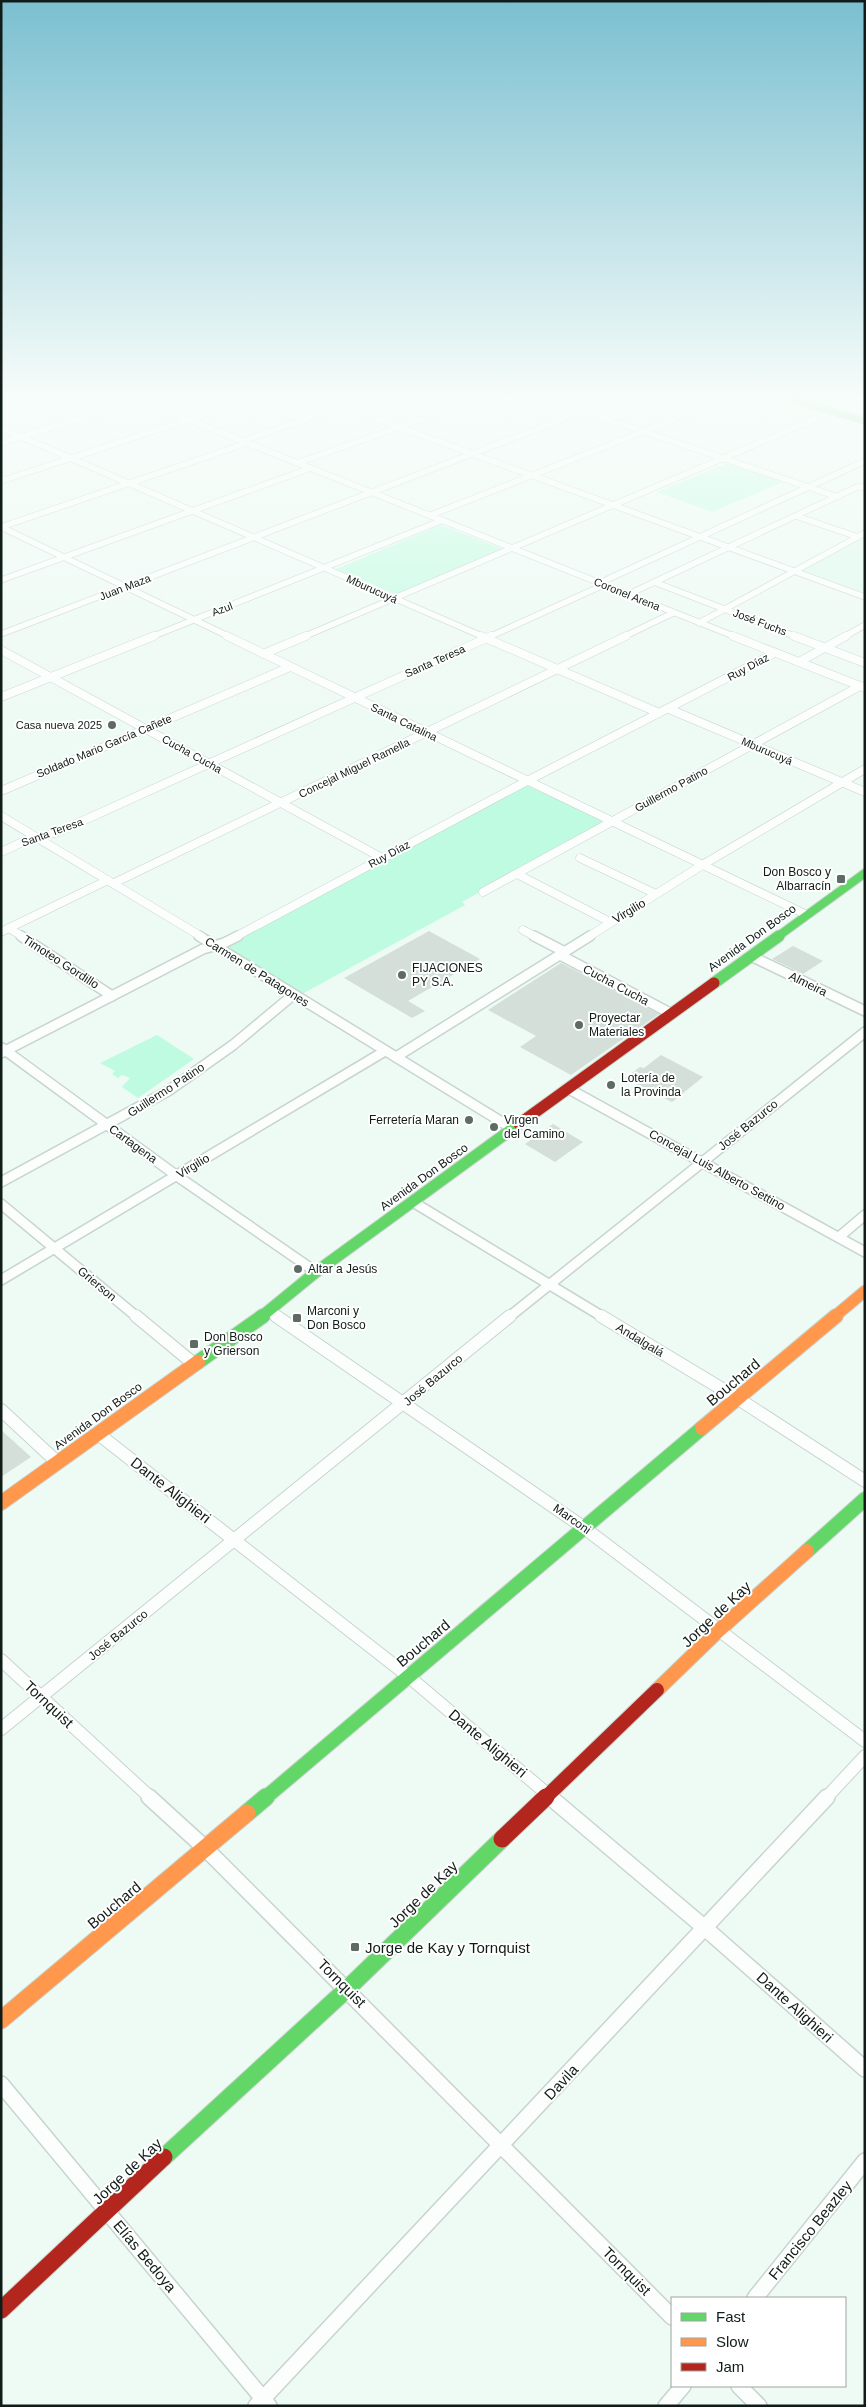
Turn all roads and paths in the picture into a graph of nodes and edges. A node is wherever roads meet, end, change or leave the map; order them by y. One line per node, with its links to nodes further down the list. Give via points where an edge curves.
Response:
1 (45, 512): 14 (street)
2 (189, 512): 20 (street)
3 (200, 512): 17 (street, Mburucuyá)
4 (320, 512): 17 (street, Juan Maza)
5 (424, 512): 11 (street, Coronel Arena)
6 (438, 512): 11 (street)
7 (594, 512): 18 (street)
8 (631, 512): 16 (street)
9 (751, 512): 16 (street, Santa Teresa)
10 (804, 512): 12 (street)
11 (431, 515): 13 (street, Coronel Arena)
12 (796, 516): 15 (street); 19 (street)
13 (443, 520): 18 (street, Coronel Arena); 21 (street, Azul)
14 (1, 527): 20 (street, Santa Catalina)
15 (862, 535): 22 (street)
16 (699, 537): 19 (street); 25 (street, Santa Teresa)
17 (254, 538): 21 (street, Mburucuyá); 26 (street, Juan Maza)
18 (512, 548): 25 (street, Coronel Arena); 29 (street)
19 (729, 548): 22 (street); 24 (street)
20 (64, 557): 23 (street); 26 (street, Santa Catalina)
21 (325, 568): 29 (street, Mburucuyá); 32 (street, Azul)
22 (794, 572): 28 (street); 30 (street)
23 (1, 580)
24 (654, 582): 27 (street); 30 (street, José Fuchs)
25 (602, 584): 27 (street, Coronel Arena); 36 (street, Santa Teresa)
26 (124, 587): 32 (street, Santa Catalina); 35 (street, Juan Maza)
27 (629, 594): 31 (street, Coronel Arena)
28 (865, 597)
29 (393, 598): 36 (street, Mburucuyá); 40 (street)
30 (725, 609): 33 (street); 37 (street, José Fuchs)
31 (673, 613): 33 (street, Coronel Arena); 44 (street, Concejal Miguel Ramella)
32 (194, 620): 40 (street, Santa Catalina); 45 (street, Azul)
33 (699, 623): 39 (street, Coronel Arena)
34 (865, 625): 37 (street)
35 (1, 634)
36 (485, 638): 44 (street, Mburucuyá); 48 (street, Santa Teresa)
37 (825, 648): 41 (street); 42 (street, José Fuchs)
38 (1, 650): 45 (street, Cucha Cucha)
39 (775, 653): 41 (street, Coronel Arena); 49 (street, Ruy Díaz)
40 (263, 654): 43 (street, Santa Catalina)
41 (799, 662): 46 (street, Coronel Arena)
42 (865, 664)
43 (290, 667): 48 (street, Santa Catalina); 51 (street, Soldado Mario García Cañete)
44 (558, 669): 50 (street, Mburucuyá); 52 (street, Concejal Miguel Ramella)
45 (51, 677): 47 (street, Azul); 51 (street, Cucha Cucha)
46 (862, 687): 53 (street, Guillermo Patino)
47 (1, 697)
48 (354, 697): 52 (street, Santa Catalina); 54 (street, Santa Teresa)
49 (669, 709): 50 (street, Ruy Díaz); 53 (street, Mburucuyá)
50 (659, 713): 56 (street, Ruy Díaz)
51 (145, 728): 54 (street, Cucha Cucha); 58 (street, Soldado Mario García Cañete)
52 (426, 733): 56 (street, Santa Catalina); 60 (street, Concejal Miguel Ramella)
53 (751, 745): 57 (street, Mburucuyá); 62 (street, Guillermo Patino)
54 (210, 763): 60 (street, Cucha Cucha); 63 (street, Santa Teresa, via 58,832)
55 (865, 769): 57 (street, Virgilio)
56 (527, 781): 62 (street, Santa Catalina); 65 (street, Ruy Díaz)
57 (841, 782): 59 (street, Mburucuyá); 67 (street, Virgilio)
58 (1, 791)
59 (865, 792)
60 (282, 803): 65 (street, Cucha Cucha); 70 (street, Concejal Miguel Ramella)
61 (1, 816): 63 (street, Carmen de Patagones)
62 (613, 821): 67 (street, Santa Catalina); 69 (street, Guillermo Patino)
63 (37, 838): 64 (street, Santa Teresa); 70 (street, Carmen de Patagones)
64 (1, 852)
65 (382, 858): 77 (street, Ruy Díaz)
66 (580, 858): 72 (street)
67 (704, 864): 72 (street, Virgilio); 73 (street, Santa Catalina)
68 (865, 873): 73 (street, Avenida Don Bosco)
69 (517, 874): 71 (street, Guillermo Patino); 74 (street)
70 (111, 882): 75 (street, Concejal Miguel Ramella); 77 (street, Carmen de Patagones)
71 (483, 892)
72 (656, 894): 74 (street, Virgilio)
73 (807, 915): 79 (street, Avenida Don Bosco)
74 (610, 922): 78 (street, Virgilio)
75 (5, 930): 81 (street, Timoteo Gordillo)
76 (523, 930): 78 (street, Cucha Cucha)
77 (215, 946): 80 (street, Carmen de Patagones); 81 (street, Ruy Díaz, via 203,949)
78 (562, 954): 83 (street, Cucha Cucha); 87 (street, Virgilio)
79 (751, 956): 82 (street, Almeira); 83 (street, Avenida Don Bosco)
80 (293, 994): 86 (street, Carmen de Patagones); 89 (street, Guillermo Patino, via 233,1045 168,1091)
81 (112, 996): 85 (street, Ruy Díaz)
82 (865, 1011)
83 (672, 1014): 88 (street, Avenida Don Bosco)
84 (865, 1032): 91 (street, José Bazurco)
85 (3, 1050): 89 (street, Cartagena)
86 (385, 1051): 87 (street, Carmen de Patagones); 92 (street, Virgilio)
87 (396, 1057): 90 (street, Carmen de Patagones)
88 (569, 1089): 90 (street, Avenida Don Bosco); 91 (street, Concejal Luis Alberto Settino)
89 (108, 1125): 92 (street, Cartagena); 93 (street, Guillermo Patino)
90 (513, 1129): 94 (street, Avenida Don Bosco)
91 (703, 1162): 97 (street, Concejal Luis Alberto Settino); 102 (street, José Bazurco)
92 (177, 1176): 98 (street, Virgilio); 100 (street, Cartagena)
93 (1, 1182)
94 (413, 1202): 100 (street, Avenida Don Bosco); 102 (street, Andalgalá)
95 (1, 1204): 98 (street, Grierson)
96 (865, 1214): 97 (street)
97 (839, 1237): 99 (street, Concejal Luis Alberto Settino)
98 (54, 1248): 101 (street, Virgilio); 105 (street, Grierson)
99 (865, 1252)
100 (316, 1272): 104 (street, Avenida Don Bosco)
101 (1, 1280)
102 (547, 1285): 106 (street, Andalgalá); 107 (street, José Bazurco)
103 (865, 1291): 106 (street, Bouchard)
104 (269, 1311): 105 (street, Avenida Don Bosco); 107 (street, Marconi)
105 (194, 1364): 109 (street, Avenida Don Bosco)
106 (737, 1398): 111 (street, Andalgalá); 114 (street, Bouchard)
107 (404, 1404): 114 (street, Marconi); 115 (street, José Bazurco)
108 (1, 1410): 110 (street)
109 (97, 1433): 110 (street, Avenida Don Bosco); 115 (street, Dante Alighieri)
110 (57, 1462): 113 (street, Avenida Don Bosco)
111 (865, 1481)
112 (865, 1499): 116 (street, Jorge de Kay)
113 (1, 1504)
114 (584, 1527): 116 (street, Marconi); 118 (street, Bouchard)
115 (236, 1540): 118 (street, Dante Alighieri); 119 (street, José Bazurco)
116 (720, 1630): 121 (street, Marconi); 123 (street, Jorge de Kay)
117 (1, 1660): 119 (street, Tornquist)
118 (408, 1676): 123 (street, Dante Alighieri); 124 (street, Bouchard)
119 (41, 1696): 120 (street, José Bazurco); 124 (street, Tornquist)
120 (1, 1728)
121 (865, 1740)
122 (865, 1756): 125 (street, Davila)
123 (548, 1794): 125 (street, Dante Alighieri); 126 (street, Jorge de Kay)
124 (205, 1848): 126 (street, Tornquist); 127 (street, Bouchard)
125 (705, 1928): 128 (street, Dante Alighieri); 130 (street, Davila)
126 (347, 1989): 130 (street, Tornquist); 132 (street, Jorge de Kay)
127 (1, 2020)
128 (865, 2069)
129 (1, 2084): 132 (street, Elías Bedoya)
130 (502, 2145): 135 (street, Tornquist); 138 (street, Davila)
131 (865, 2161): 133 (street, Francisco Beazley)
132 (106, 2210): 134 (street, Jorge de Kay); 138 (street, Elías Bedoya)
133 (756, 2297)
134 (1, 2310)
135 (671, 2316)
136 (682, 2387): 139 (street)
137 (740, 2387): 140 (street)
138 (263, 2403)
139 (666, 2406)
140 (759, 2406)

